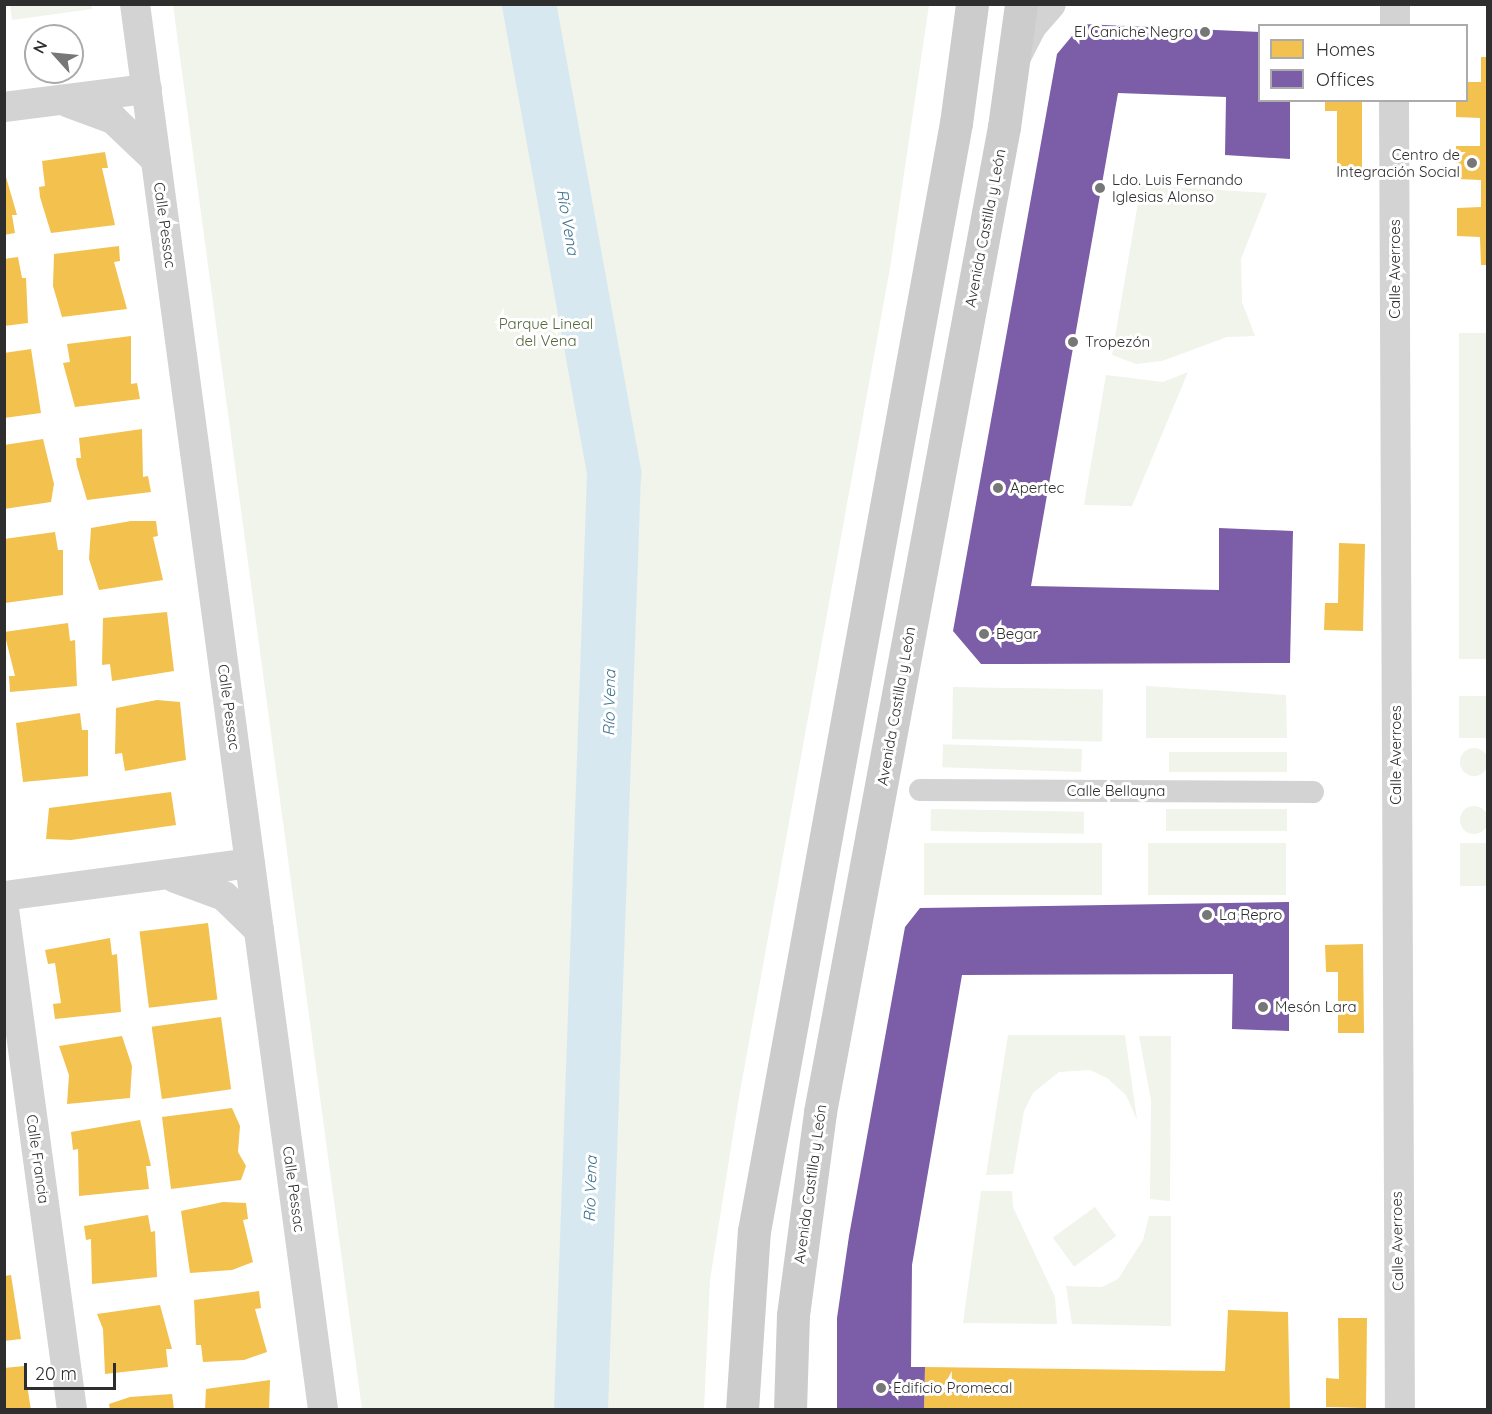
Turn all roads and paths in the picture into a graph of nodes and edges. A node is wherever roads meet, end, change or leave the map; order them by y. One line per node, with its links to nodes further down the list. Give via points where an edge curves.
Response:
1 (135, 4): 8 (street, Calle Pessac)
2 (972, 4): 22 (main road, via 954,134 754,1231)
3 (1021, 4): 7 (main road, Avenida Castilla y León)
4 (1051, 4): 7 (street, via 1030,27)
5 (1395, 4): 6 (street)
6 (1395, 24)
7 (1014, 62): 23 (main road, Avenida Castilla y León, via 820,1112 794,1315)
8 (147, 89): 9 (street); 12 (street, Calle Pessac)
9 (58, 100): 11 (street); 12 (street, via 113,118)
10 (1394, 102): 24 (street, Calle Averroes)
11 (4, 107)
12 (156, 160): 15 (street, Calle Pessac)
13 (920, 790): 14 (street, Calle Bellayna)
14 (1313, 792)
15 (250, 863): 16 (street); 19 (street, Calle Pessac)
16 (161, 874): 17 (street); 19 (street, via 207,885)
17 (4, 896)
18 (4, 909): 20 (street, Calle Francia)
19 (259, 930): 21 (street, Calle Pessac)
20 (72, 1410)
21 (323, 1410)
22 (742, 1410)
23 (790, 1410)
24 (1400, 1410)

